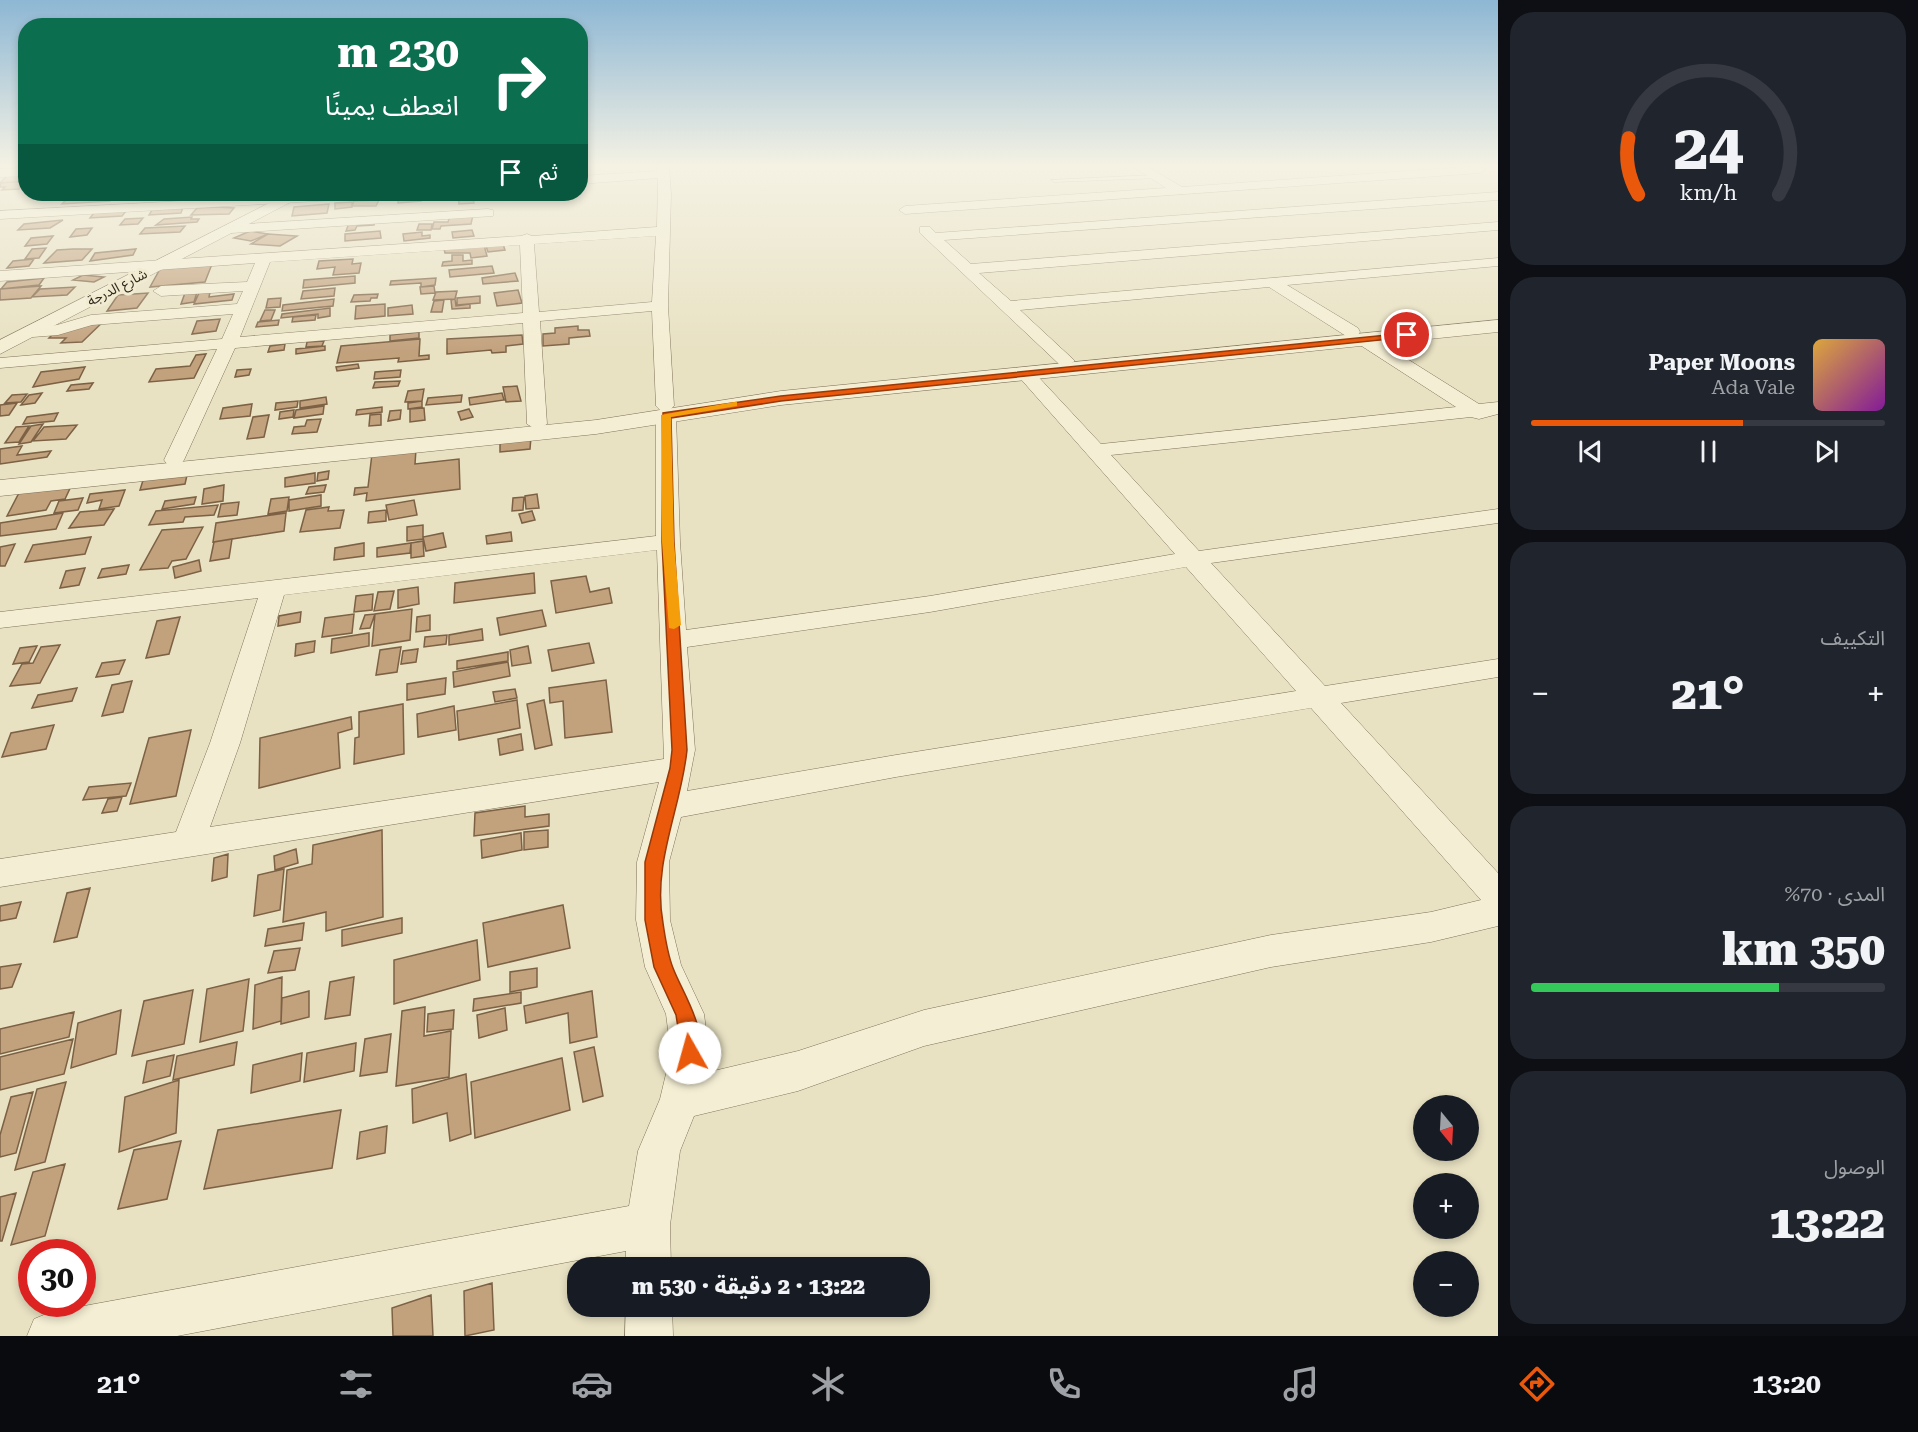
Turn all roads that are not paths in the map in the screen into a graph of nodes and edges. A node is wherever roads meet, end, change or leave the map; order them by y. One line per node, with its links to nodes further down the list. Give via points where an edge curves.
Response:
1 (243, 228): 10 (street)
2 (325, 228): 18 (street)
3 (487, 228): 15 (street)
4 (924, 228): 13 (street)
5 (1042, 228): 13 (street)
6 (1046, 228): 20 (street)
7 (1246, 228): 16 (street)
8 (1440, 228): 11 (street)
9 (1466, 228): 11 (street)
10 (231, 229): 23 (street, شارع الدرجة)
11 (1444, 230): 16 (street); 17 (street)
12 (663, 231): 14 (street); 31 (street)
13 (933, 237): 24 (street)
14 (527, 238): 15 (street); 35 (street)
15 (487, 241): 18 (street)
16 (1272, 243): 20 (street); 26 (street)
17 (1487, 249)
18 (316, 254): 19 (street)
19 (264, 259): 22 (street); 28 (street)
20 (1087, 259): 24 (street); 30 (street)
21 (1498, 262): 26 (street)
22 (184, 264): 23 (street); 29 (street, via 165,278)
23 (162, 265): 25 (street); 38 (street, شارع الدرجة)
24 (968, 269): 32 (street)
25 (0, 276)
26 (1327, 276): 27 (street)
27 (1271, 282): 30 (street); 39 (street)
28 (251, 286): 29 (street); 33 (street)
29 (160, 291): 34 (street)
30 (1132, 293): 32 (street)
31 (660, 306): 35 (street); 47 (street)
32 (1009, 306): 42 (street)
33 (241, 309): 34 (street); 40 (street)
34 (158, 315): 38 (street, via 92,320 58,330)
35 (533, 317): 40 (street); 48 (street)
36 (1498, 319): 39 (street)
37 (1498, 326): 39 (street)
38 (33, 332): 41 (street, شارع الدرجة)
39 (1358, 336): 42 (street); 44 (street); 46 (street)
40 (230, 343): 43 (street); 51 (street)
41 (0, 348)
42 (1066, 361): 47 (street, via 777,390)
43 (0, 363)
44 (1025, 373): 47 (street); 50 (street)
45 (1498, 408): 46 (street)
46 (1475, 410): 49 (street); 50 (street)
47 (665, 411): 48 (street); 53 (street, via 546,432); 55 (street)
48 (537, 424): 51 (street)
49 (1498, 425)
50 (1095, 451): 56 (street)
51 (174, 460): 52 (street)
52 (0, 479)
53 (0, 488)
54 (1498, 516): 56 (street)
55 (668, 542): 57 (street); 59 (street)
56 (1190, 559): 59 (street, via 952,601); 61 (street)
57 (273, 589): 58 (street); 64 (street)
58 (0, 620)
59 (675, 640): 62 (street)
60 (1498, 668): 61 (street)
61 (1316, 698): 63 (street); 66 (street)
62 (678, 768): 63 (street); 64 (street)
63 (667, 807): 68 (street, via 653,862 653,920 663,967 685,1014 690,1053)
64 (189, 842): 65 (street)
65 (0, 873)
66 (1498, 896)
67 (1498, 910): 68 (street, via 1431,927 1271,951 924,1028 798,1071)
68 (680, 1099): 69 (street, via 658,1151)
69 (648, 1246): 71 (street)
70 (649, 1317): 72 (street)
71 (51, 1336)
72 (649, 1336)

